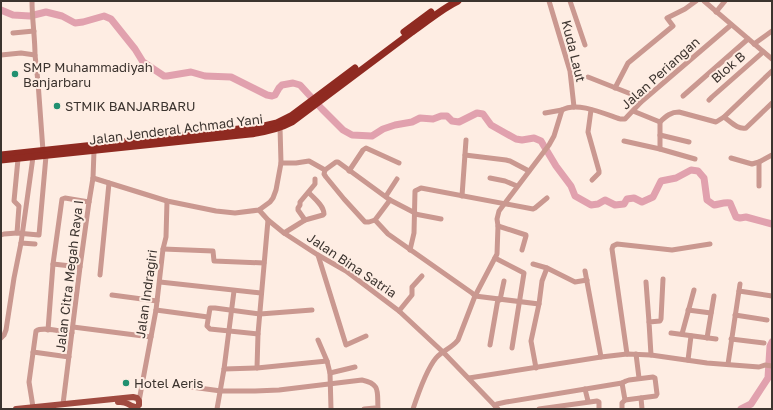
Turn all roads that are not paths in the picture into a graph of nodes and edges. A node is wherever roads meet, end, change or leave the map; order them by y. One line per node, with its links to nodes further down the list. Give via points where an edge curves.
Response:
1 (32, 1): 12 (street)
2 (447, 1): 25 (highway, Jalan Jenderal Achmad Yani)
3 (458, 1): 25 (highway, Jalan Jenderal Achmad Yani, via 437,13)
4 (549, 1): 30 (street, Kuda Laut, via 570,71)
5 (570, 1): 16 (street)
6 (696, 1): 23 (street, via 668,18 673,26 628,63)
7 (704, 1): 9 (street)
8 (725, 1): 9 (street)
9 (716, 12): 10 (street)
10 (731, 25): 14 (street); 27 (street, Jalan Periangan)
11 (772, 31): 15 (street)
12 (34, 32): 13 (street); 19 (street)
13 (13, 34)
14 (748, 39): 15 (street); 24 (street)
15 (754, 44): 17 (street)
16 (585, 45)
17 (763, 52): 20 (street); 26 (street, Blok B)
18 (1, 55): 19 (street)
19 (35, 55): 46 (street)
20 (772, 59)
21 (772, 71): 35 (street)
22 (588, 77): 23 (street)
23 (615, 88): 27 (street, via 631,94)
24 (683, 96)
25 (318, 99): 29 (highway, Jalan Jenderal Achmad Yani)
26 (709, 100)
27 (641, 102): 33 (street, Jalan Periangan)
28 (772, 103): 35 (street, via 743,129)
29 (308, 106): 37 (highway, Jalan Jenderal Achmad Yani, via 292,122); 39 (highway, Jalan Jenderal Achmad Yani, via 277,123)
30 (574, 107): 31 (street); 32 (street, Jalan Periangan)
31 (562, 110): 34 (street); 60 (street, via 554,136)
32 (591, 110): 33 (street, Jalan Periangan, via 622,120); 65 (street, via 588,132 599,171)
33 (633, 111): 36 (street)
34 (544, 113)
35 (724, 117): 36 (street, via 716,122 676,112)
36 (660, 122): 38 (street)
37 (280, 128): 39 (highway, Jalan Jenderal Achmad Yani, via 250,134); 56 (street)
38 (660, 135): 43 (street); 44 (street)
39 (192, 138): 42 (highway, Jalan Jenderal Achmad Yani)
40 (466, 140): 48 (street)
41 (624, 141): 44 (street)
42 (151, 142): 45 (highway, Jalan Jenderal Achmad Yani); 46 (highway, Jalan Jenderal Achmad Yani)
43 (689, 142)
44 (660, 149): 53 (street)
45 (94, 151): 46 (highway, Jalan Jenderal Achmad Yani); 61 (street, Jalan Citra Megah Raya I)
46 (44, 153): 47 (highway, Jalan Jenderal Achmad Yani); 50 (highway, Jalan Jenderal Achmad Yani); 84 (street, via 39,235)
47 (1, 155)
48 (465, 155): 60 (street, via 506,160); 70 (street)
49 (772, 155): 55 (street)
50 (33, 157): 52 (highway, Jalan Jenderal Achmad Yani); 84 (street)
51 (731, 158): 55 (street, via 749,163)
52 (18, 159): 54 (highway, Jalan Jenderal Achmad Yani); 84 (street, via 14,201 19,206)
53 (695, 159)
54 (1, 160)
55 (759, 162): 68 (street)
56 (281, 163): 58 (street, via 309,161); 76 (street, via 273,198)
57 (399, 163): 59 (street, via 364,148)
58 (325, 170): 59 (street, via 337,162); 81 (street, via 326,177 365,222)
59 (349, 171): 71 (street)
60 (529, 171): 67 (street)
61 (94, 178): 66 (street); 74 (street, Jalan Citra Megah Raya I)
62 (490, 178): 67 (street)
63 (315, 179): 69 (street)
64 (397, 179): 71 (street)
65 (592, 180)
66 (109, 183): 73 (street); 100 (street)
67 (517, 186): 75 (street)
68 (759, 186)
69 (309, 193): 80 (street, via 298,208); 80 (street, via 323,209 324,214)
70 (462, 196): 75 (street); 77 (street, via 421,188 415,190)
71 (388, 198): 77 (street); 81 (street)
72 (547, 198): 75 (street, via 534,209)
73 (167, 201): 76 (street, via 230,213); 89 (street, Jalan Indragiri)
74 (89, 202): 95 (street, via 62,199); 97 (street, Jalan Citra Megah Raya I)
75 (503, 204): 82 (street, via 497,214)
76 (259, 210): 79 (street, Jalan Bina Satria)
77 (415, 214): 78 (street); 90 (street)
78 (442, 219)
79 (268, 220): 83 (street, Jalan Bina Satria); 94 (street)
80 (305, 220): 83 (street)
81 (375, 220): 90 (street, via 388,234)
82 (498, 226): 91 (street, via 526,235); 93 (street, via 498,250)
83 (284, 233): 92 (street, Jalan Bina Satria)
84 (19, 234): 85 (street); 86 (street)
85 (1, 235)
86 (21, 243): 87 (street); 141 (street, via 6,330)
87 (35, 244)
88 (710, 244): 151 (street, via 672,250 617,244 613,246)
89 (163, 249): 94 (street, via 213,252 214,261); 105 (street, Jalan Indragiri)
90 (410, 250): 113 (street)
91 (522, 250)
92 (318, 255): 123 (street, Jalan Bina Satria, via 346,271); 138 (street, via 346,345)
93 (495, 258): 113 (street); 118 (street, via 524,273)
94 (264, 263): 111 (street)
95 (53, 264): 97 (street); 132 (street)
96 (533, 264): 98 (street)
97 (80, 267): 131 (street, Jalan Citra Megah Raya I)
98 (547, 268): 103 (street, via 575,282); 119 (street, via 542,281)
99 (585, 271): 103 (street)
100 (100, 275)
101 (422, 276): 123 (street, via 412,287 412,295)
102 (663, 279): 130 (street, via 661,319)
103 (587, 280): 155 (street)
104 (504, 281): 116 (street)
105 (160, 282): 108 (street); 117 (street, Jalan Indragiri)
106 (646, 282): 130 (street)
107 (740, 284): 110 (street)
108 (234, 290): 111 (street); 121 (street)
109 (694, 290): 124 (street)
110 (738, 291): 115 (street); 127 (street)
111 (261, 293): 126 (street)
112 (112, 295): 117 (street)
113 (475, 296): 116 (street); 150 (street, via 458,340)
114 (714, 296): 125 (street)
115 (772, 296)
116 (499, 300): 118 (street); 147 (street)
117 (157, 301): 120 (street, Jalan Indragiri)
118 (520, 302): 119 (street); 148 (street)
119 (539, 304): 162 (street, via 531,341)
120 (156, 310): 128 (street); 140 (street, Jalan Indragiri)
121 (232, 310): 126 (street); 128 (street, via 210,308); 133 (street)
122 (312, 310): 126 (street)
123 (399, 310): 150 (street, Jalan Bina Satria)
124 (688, 310): 125 (street); 137 (street)
125 (711, 313): 142 (street)
126 (260, 314): 136 (street)
127 (735, 315): 129 (street); 144 (street)
128 (208, 316): 133 (street, via 207,326 210,329)
129 (767, 320)
130 (649, 322): 153 (street)
131 (73, 327): 134 (street, Jalan Citra Megah Raya I); 140 (street)
132 (48, 330): 134 (street); 149 (street, via 37,330)
133 (229, 332): 136 (street); 163 (street)
134 (72, 333): 154 (street, Jalan Citra Megah Raya I)
135 (671, 333): 137 (street)
136 (258, 334): 161 (street)
137 (682, 334): 139 (street)
138 (366, 336)
139 (691, 336): 142 (street); 156 (street)
140 (151, 337): 171 (street, Jalan Indragiri)
141 (1, 338)
142 (707, 338): 143 (street)
143 (716, 339)
144 (731, 339): 146 (street); 158 (street)
145 (318, 340): 157 (street)
146 (764, 343)
147 (490, 345)
148 (512, 348)
149 (33, 352): 154 (street); 178 (street, via 30,382)
150 (444, 353): 165 (street, Jalan Bina Satria); 187 (street, via 432,364)
151 (627, 354): 152 (street); 155 (street)
152 (636, 354): 153 (street); 166 (street)
153 (651, 355): 156 (street)
154 (69, 357): 177 (street, Jalan Citra Megah Raya I)
155 (601, 357): 162 (street)
156 (688, 360): 158 (street)
157 (327, 361): 161 (street); 164 (street)
158 (728, 364): 159 (street)
159 (772, 366)
160 (355, 367): 164 (street)
161 (257, 368): 163 (street)
162 (536, 368): 165 (street)
163 (224, 369): 172 (street)
164 (330, 373): 168 (street)
165 (469, 378): 180 (street, Jalan Bina Satria)
166 (640, 378): 167 (street); 174 (street, via 655,378 657,394)
167 (622, 383): 170 (street); 175 (street)
168 (330, 384): 172 (street, via 267,391); 184 (street); 186 (street, via 362,380 373,383 377,389)
169 (184, 386): 172 (street)
170 (585, 389): 176 (street); 180 (street, via 506,402 497,404)
171 (141, 390): 173 (street); 179 (street, Jalan Indragiri)
172 (221, 391): 183 (street)
173 (132, 397): 177 (main road); 179 (main road, via 137,398)
174 (641, 398): 175 (street); 191 (street)
175 (624, 400): 190 (street)
176 (588, 401): 188 (street); 189 (street, via 598,401)
177 (63, 404): 178 (main road)
178 (33, 407): 181 (main road)
179 (136, 407): 182 (main road, via 124,401)
180 (497, 408)
181 (16, 409)
182 (54, 409)
183 (217, 409)
184 (331, 409)
185 (364, 409): 186 (street)
186 (378, 409)
187 (413, 409)
188 (539, 409)
189 (599, 409)
190 (622, 409)
191 (642, 409)

